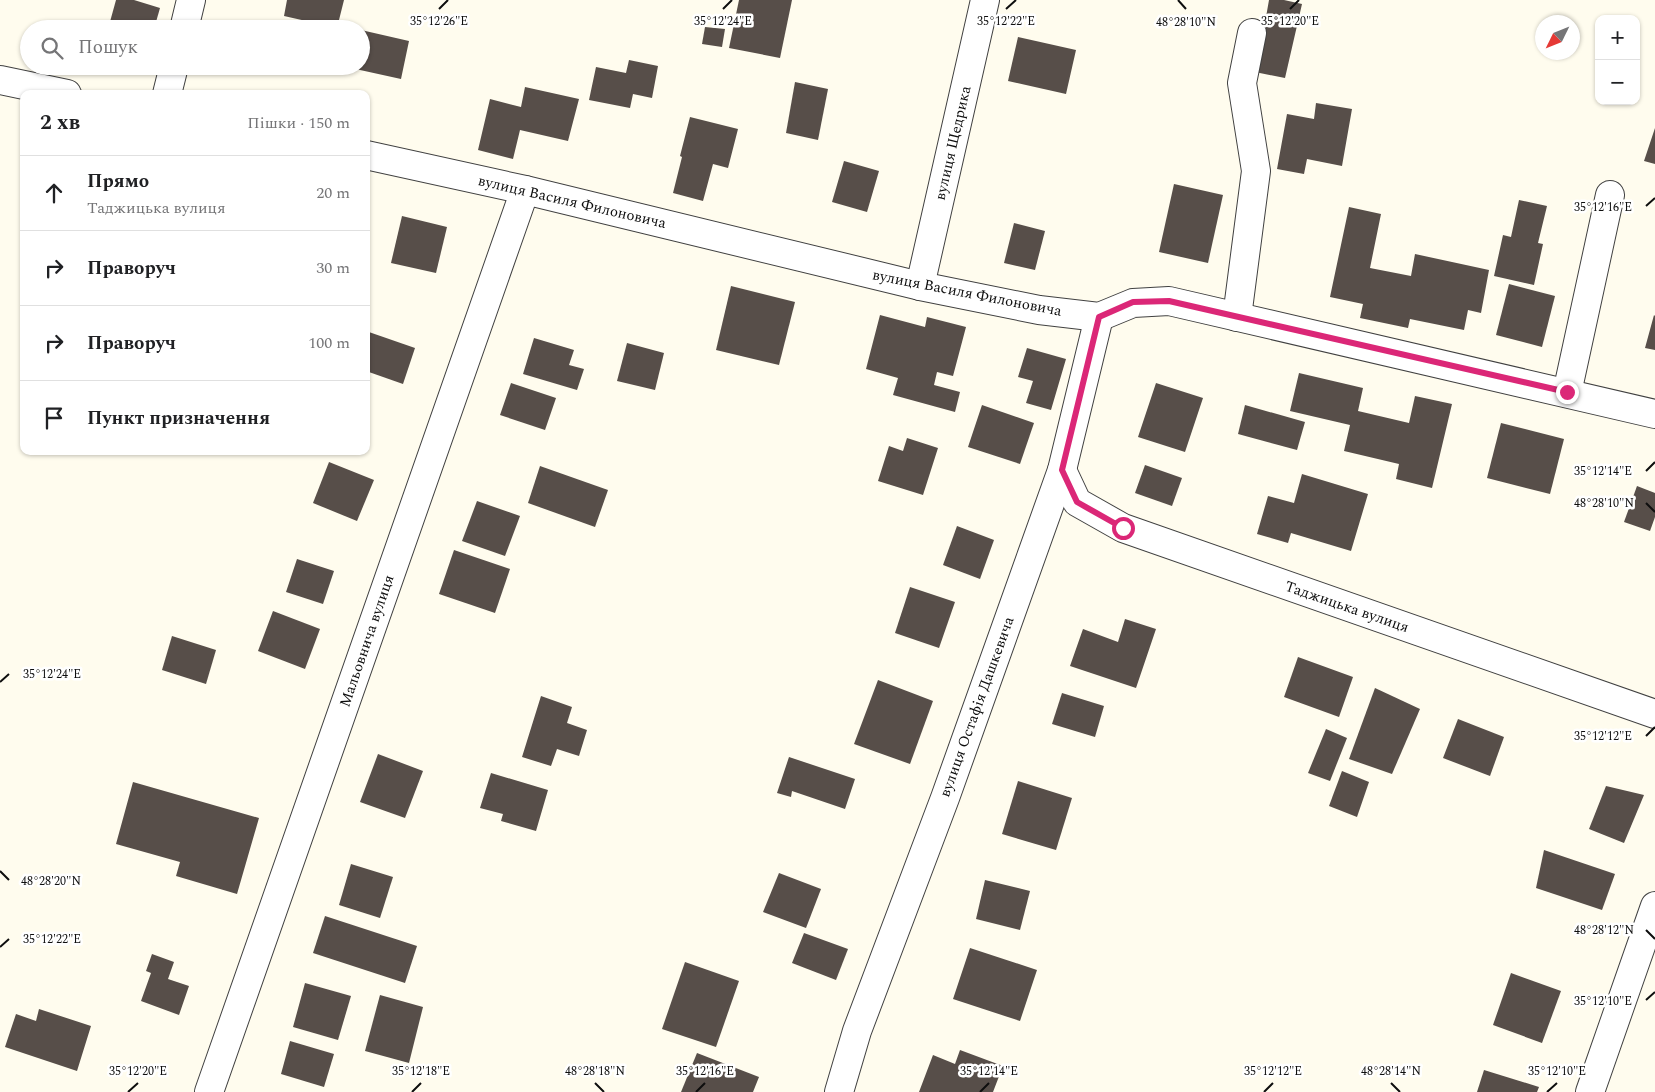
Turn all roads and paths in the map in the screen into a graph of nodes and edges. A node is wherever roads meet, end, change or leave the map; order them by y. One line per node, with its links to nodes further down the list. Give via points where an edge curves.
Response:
1 (191, 0): 3 (street)
2 (986, 0): 12 (street, вулиця Щедрика)
3 (186, 20)
4 (1252, 33): 14 (street, via 1242,83 1256,171)
5 (172, 75): 8 (street)
6 (0, 80): 7 (street)
7 (48, 90)
8 (168, 90)
9 (370, 156): 10 (street, вулиця Василя Филоновича)
10 (525, 190): 12 (street, вулиця Василя Филоновича); 20 (street, Мальовнича вулиця)
11 (1610, 195): 15 (street)
12 (920, 286): 13 (street, вулиця Василя Филоновича, via 1039,310)
13 (1099, 317): 14 (street, via 1133,302 1169,301); 17 (street, вулиця Остафія Дашкевича)
14 (1237, 317): 15 (street)
15 (1567, 392): 16 (street)
16 (1655, 414)
17 (1062, 470): 18 (street, Таджицька вулиця, via 1077,502 1123,528); 21 (street, вулиця Остафія Дашкевича, via 857,1032)
18 (1655, 714)
19 (1655, 906): 22 (street)
20 (209, 1092)
21 (839, 1092)
22 (1590, 1092)

